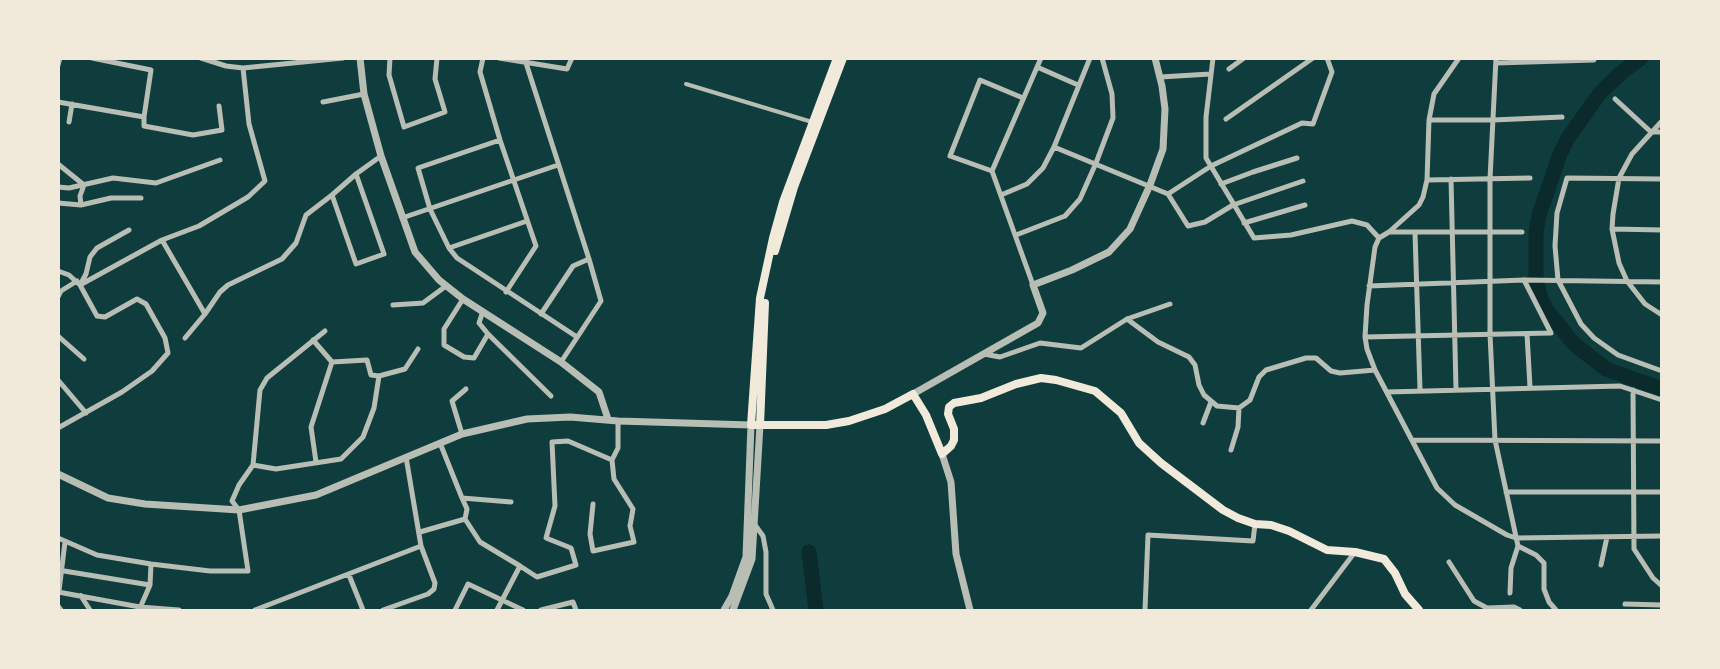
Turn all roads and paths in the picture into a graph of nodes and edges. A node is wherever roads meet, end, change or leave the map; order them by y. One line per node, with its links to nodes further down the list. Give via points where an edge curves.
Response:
1 (60, 58): 26 (street)
2 (92, 58): 23 (street)
3 (201, 58): 28 (street)
4 (343, 58): 28 (street)
5 (360, 58): 34 (street)
6 (390, 58): 7 (street, via 389,75 404,127 445,112 435,79)
7 (437, 58)
8 (483, 58): 51 (street, via 480,72)
9 (499, 58): 24 (street)
10 (572, 58): 24 (street, via 567,69)
11 (837, 58): 48 (main road)
12 (843, 58): 157 (main road, via 776,245 765,298)
13 (1041, 58): 27 (street)
14 (1090, 58): 33 (street)
15 (1102, 58): 56 (street, via 1112,94 1113,118)
16 (1155, 58): 31 (street)
17 (1213, 58): 30 (street)
18 (1244, 58): 29 (street)
19 (1313, 58): 43 (street)
20 (1327, 58): 59 (street, via 1332,72 1313,124 1302,123)
21 (1459, 58): 44 (street, via 1434,94)
22 (1594, 59): 25 (street)
23 (115, 60): 41 (street, via 152,70)
24 (526, 61): 58 (street)
25 (1496, 61): 45 (street)
26 (58, 65)
27 (1037, 67): 33 (street); 35 (street)
28 (243, 68): 96 (street, via 249,124 265,180 248,197 209,220)
29 (1229, 69)
30 (1210, 74): 31 (street); 59 (street, via 1204,149)
31 (1161, 77): 72 (street, via 1165,109 1163,149)
32 (687, 84): 48 (street)
33 (1078, 85): 52 (street)
34 (364, 94): 38 (street); 53 (street)
35 (1023, 98): 60 (street); 60 (street, via 981,80 950,156)
36 (1616, 99): 49 (street)
37 (58, 102): 39 (street)
38 (323, 102)
39 (72, 104): 41 (street); 47 (street)
40 (219, 106): 41 (street, via 222,130 193,135 144,126)
41 (144, 117)
42 (1562, 117): 45 (street)
43 (1226, 119)
44 (1429, 120): 45 (street); 68 (street)
45 (1493, 120): 65 (street)
46 (1662, 121): 49 (street)
47 (69, 122)
48 (812, 122): 157 (main road, via 783,202 760,298)
49 (1651, 132): 50 (street); 63 (street, via 1632,154)
50 (1662, 132)
51 (500, 140): 67 (street); 82 (street, via 418,168)
52 (1054, 147): 56 (street); 76 (street, via 1027,184)
53 (381, 156): 61 (street); 83 (street)
54 (1297, 159): 70 (street)
55 (220, 160): 71 (street, via 156,183 113,178)
56 (1096, 163): 72 (street); 94 (street, via 1080,199 1065,216)
57 (58, 164): 71 (street)
58 (558, 165): 67 (street); 98 (street)
59 (1211, 166): 70 (street); 74 (street)
60 (992, 171): 76 (street)
61 (356, 174): 75 (street); 75 (street, via 384,254 356,264)
62 (1530, 178): 65 (street)
63 (1619, 178): 66 (street); 86 (street); 101 (street, via 1567,178 1557,213 1554,246)
64 (1451, 179): 65 (street); 68 (street); 90 (street)
65 (1490, 179): 93 (street)
66 (1662, 179)
67 (515, 180): 82 (street); 84 (street)
68 (1427, 180): 89 (street, via 1419,205)
69 (1303, 181): 80 (street)
70 (1221, 184): 80 (street)
71 (84, 185): 73 (street); 79 (street)
72 (1150, 185): 74 (street); 109 (street, via 1131,228 1109,252)
73 (58, 187)
74 (1168, 194): 80 (street, via 1188,226 1205,222)
75 (332, 195): 117 (street, via 306,215 296,243 282,259 228,285)
76 (1001, 195): 94 (street)
77 (141, 198): 79 (street, via 111,198)
78 (58, 203): 79 (street)
79 (81, 205)
80 (1233, 205): 85 (street)
81 (1305, 205): 85 (street)
82 (430, 209): 83 (street); 97 (street)
83 (402, 218): 108 (street, via 415,252)
84 (527, 221): 97 (street); 111 (street, via 536,246)
85 (1244, 223): 95 (street, via 1254,238 1291,235 1352,220 1367,225)
86 (1612, 229): 88 (street); 102 (street)
87 (129, 230): 105 (street, via 97,248)
88 (1662, 230)
89 (1389, 232): 92 (street); 95 (street)
90 (1452, 232): 92 (street); 93 (street); 107 (street)
91 (1522, 232): 93 (street)
92 (1415, 233): 106 (street)
93 (1491, 233): 103 (street)
94 (1016, 235): 109 (street)
95 (1379, 238): 110 (street)
96 (162, 240): 105 (street); 117 (street)
97 (449, 248): 111 (street, via 457,258)
98 (589, 259): 118 (street, via 573,266); 128 (street, via 601,301)
99 (58, 271): 105 (street)
100 (1524, 280): 101 (street); 103 (street); 124 (street, via 1551,333)
101 (1558, 280): 102 (street); 138 (street, via 1581,324 1594,338 1618,355)
102 (1627, 281): 104 (street); 119 (street, via 1645,304)
103 (1491, 282): 107 (street); 123 (street)
104 (1662, 282)
105 (78, 283): 112 (street, via 61,291); 153 (street, via 98,316 105,317 137,299 146,304 165,338 168,353 152,371)
106 (1416, 284): 107 (street); 110 (street); 127 (street)
107 (1453, 284): 125 (street)
108 (446, 285): 113 (street); 115 (street, via 423,303)
109 (1033, 285): 133 (street, via 1043,313 1038,322)
110 (1370, 286): 129 (street)
111 (506, 292): 118 (street)
112 (58, 297)
113 (463, 300): 116 (street); 122 (street, via 444,329 444,345 464,357 474,358)
114 (1170, 304): 120 (street)
115 (393, 305)
116 (483, 311): 122 (street, via 479,323); 136 (street)
117 (205, 314): 130 (street)
118 (541, 314): 128 (street)
119 (1662, 315)
120 (1127, 319): 133 (street, via 1081,348 1040,343 1000,357); 151 (street, via 1158,342 1189,357 1199,385)
121 (325, 330): 131 (street)
122 (488, 334): 149 (street)
123 (1490, 334): 124 (street); 125 (street); 142 (street)
124 (1527, 334): 141 (street)
125 (1455, 335): 127 (street); 144 (street)
126 (58, 336): 134 (street)
127 (1417, 336): 129 (street); 145 (street)
128 (577, 337): 136 (street)
129 (1365, 337): 137 (street)
130 (185, 338)
131 (313, 340): 135 (street); 170 (street, via 267,378 260,390)
132 (418, 349): 139 (street, via 405,369)
133 (984, 354): 148 (street)
134 (84, 359)
135 (332, 362): 139 (street, via 367,360 371,375); 169 (street, via 311,427)
136 (561, 362): 154 (street, via 599,392)
137 (1375, 370): 147 (street); 152 (street, via 1340,374 1312,357 1275,366 1259,377 1250,400)
138 (1662, 371)
139 (379, 376): 169 (street, via 374,408 363,437 341,459)
140 (58, 380): 153 (street)
141 (1530, 387): 142 (street); 146 (street, via 1620,386)
142 (1493, 388): 144 (street); 160 (street)
143 (466, 389): 159 (street, via 452,400)
144 (1456, 389): 145 (street)
145 (1420, 390): 147 (street)
146 (1633, 390): 150 (street); 162 (street)
147 (1387, 392): 161 (street)
148 (913, 394): 157 (main road, via 849,421); 166 (main road)
149 (551, 396)
150 (1662, 400)
151 (1211, 402): 152 (street); 156 (street)
152 (1239, 408): 165 (street)
153 (86, 413): 158 (street)
154 (608, 419): 155 (street); 159 (street, via 527,418)
155 (618, 421): 157 (street); 168 (street, via 618,448)
156 (1203, 423)
157 (756, 425): 181 (street); 219 (street, via 746,557)
158 (58, 428)
159 (462, 434): 164 (street)
160 (1495, 440): 161 (street); 162 (street); 172 (street)
161 (1413, 441): 187 (street, via 1437,488 1455,505)
162 (1634, 441): 163 (street); 173 (street)
163 (1662, 441)
164 (440, 443): 167 (street); 175 (street)
165 (1231, 450)
166 (942, 454): 180 (main road, via 954,440 948,414 954,403 981,398 1033,379 1056,380 1102,395 1121,412 1139,443 1161,463 1223,510); 222 (street, via 951,482 956,554)
167 (406, 457): 178 (street, via 316,495); 182 (street)
168 (612, 460): 177 (street, via 614,479 633,509 630,526 634,542 594,551 590,534); 195 (street, via 568,441 552,442 555,506 546,538 571,548 576,565 537,577)
169 (316, 462): 170 (street, via 276,469)
170 (253, 465): 178 (street, via 232,501)
171 (58, 474): 178 (street, via 108,498)
172 (1506, 492): 173 (street); 187 (street)
173 (1633, 492): 174 (street); 185 (street)
174 (1662, 492)
175 (462, 498): 176 (street); 179 (street)
176 (511, 502)
177 (593, 504)
178 (239, 510): 193 (street, via 248,571)
179 (465, 519): 182 (street); 195 (street, via 480,542)
180 (1255, 524): 191 (main road, via 1289,531 1327,550); 223 (street, via 1253,541 1148,535)
181 (755, 525): 220 (street, via 752,559); 221 (street, via 766,552 766,594)
182 (420, 532): 189 (street)
183 (1662, 536): 185 (street)
184 (1607, 537): 185 (street); 187 (street); 194 (street)
185 (1634, 537): 199 (street, via 1634,549)
186 (58, 538): 188 (street)
187 (1516, 538): 190 (street)
188 (65, 542): 193 (street, via 97,555); 196 (street)
189 (421, 546): 197 (street); 213 (street, via 434,589)
190 (1518, 546): 201 (street, via 1511,568); 227 (street, via 1544,563 1544,589)
191 (1355, 552): 224 (street); 225 (main road, via 1384,560)
192 (1449, 562): 226 (street, via 1474,601 1487,608)
193 (151, 564): 198 (street)
194 (1601, 565)
195 (520, 566): 203 (street)
196 (60, 569): 198 (street); 200 (street)
197 (349, 575): 211 (street); 212 (street)
198 (150, 585): 207 (street)
199 (1662, 586)
200 (59, 591): 202 (street)
201 (1510, 593)
202 (81, 596): 207 (street); 209 (street)
203 (502, 600): 214 (street, via 468,584); 215 (street); 216 (street)
204 (1625, 604): 205 (street)
205 (1662, 605)
206 (58, 606): 208 (street)
207 (140, 609): 210 (street)
208 (61, 610)
209 (90, 610)
210 (179, 610)
211 (255, 610)
212 (363, 610)
213 (384, 610)
214 (455, 610)
215 (497, 610)
216 (523, 610)
217 (541, 610): 218 (street, via 573,602)
218 (576, 610)
219 (724, 610)
220 (733, 610)
221 (773, 610)
222 (970, 610)
223 (1145, 610)
224 (1311, 610)
225 (1419, 610)
226 (1520, 610)
227 (1556, 610)

